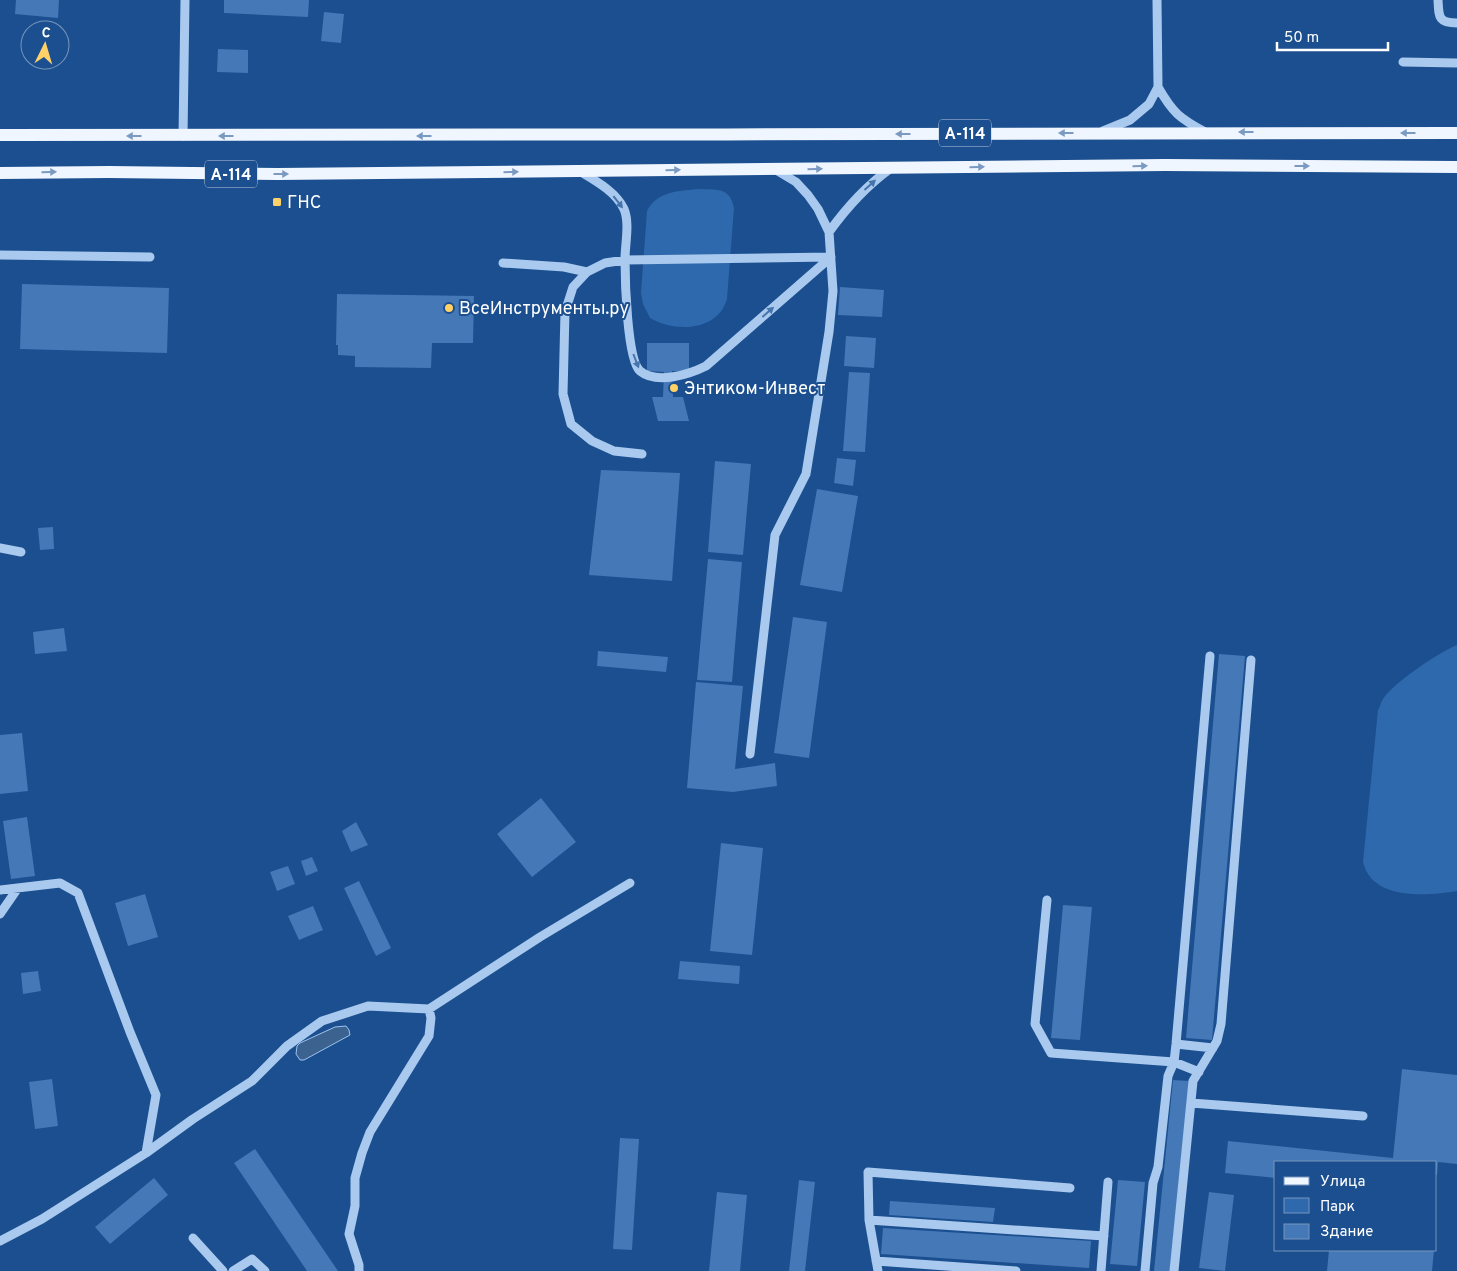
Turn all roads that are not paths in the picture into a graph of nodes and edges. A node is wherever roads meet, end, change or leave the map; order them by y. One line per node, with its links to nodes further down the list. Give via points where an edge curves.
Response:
1 (185, 0): 12 (street)
2 (1158, 0): 7 (street)
3 (1438, 0): 4 (street, via 1441,20)
4 (1457, 23)
5 (1403, 62): 6 (street)
6 (1457, 63)
7 (1158, 87): 8 (street, via 1149,104 1130,120); 9 (street, via 1183,120)
8 (1100, 132): 9 (main road, А-114); 12 (main road, А-114, one-way to 12)
9 (1206, 132): 10 (main road, А-114, one-way to 9)
10 (1457, 133)
11 (0, 135): 12 (main road, А-114, one-way to 11)
12 (183, 136)
13 (1457, 166): 14 (main road, А-114, one-way to 13)
14 (891, 168): 15 (main road, А-114, one-way to 14); 18 (street, one-way to 14, via 863,190)
15 (775, 170): 16 (main road, А-114, one-way to 15); 18 (street, via 796,182 808,195)
16 (581, 172): 17 (main road, А-114, one-way to 16); 22 (street, one-way to 22, via 609,191 624,210)
17 (0, 173)
18 (829, 232): 21 (street)
19 (0, 255): 20 (street)
20 (150, 257)
21 (831, 257): 22 (street); 22 (street, one-way to 21, via 629,324 636,366 649,375 678,377 706,366); 30 (street, via 833,291 829,332 806,474 775,535)
22 (625, 260): 24 (street, via 605,263)
23 (503, 263): 24 (street, via 564,267)
24 (587, 272): 25 (street, via 572,288 565,312 562,394 571,424 592,441 614,451)
25 (642, 454)
26 (0, 548): 27 (street)
27 (21, 552)
28 (1210, 656): 37 (street)
29 (1252, 660): 38 (street, via 1221,1024)
30 (750, 754)
31 (630, 883): 36 (street)
32 (18, 888): 33 (street); 35 (street); 43 (street, via 60,883 78,893 156,1095)
33 (0, 890)
34 (1047, 900): 39 (street, via 1035,1024 1051,1053)
35 (0, 914)
36 (429, 1009): 43 (street, via 368,1006 322,1020 287,1046 252,1081); 54 (street, via 429,1036 370,1132 354,1178 355,1206 349,1234)
37 (1176, 1044): 38 (street); 39 (street)
38 (1213, 1048): 40 (street)
39 (1174, 1062): 40 (street); 58 (street, via 1168,1076 1158,1167 1153,1183)
40 (1198, 1072): 41 (street, via 1193,1081)
41 (1191, 1103): 42 (street); 59 (street)
42 (1363, 1116)
43 (146, 1154): 49 (street, via 42,1219)
44 (1108, 1182): 47 (street)
45 (1070, 1188): 46 (street, via 868,1172)
46 (869, 1220): 47 (street); 50 (street)
47 (1104, 1236): 57 (street)
48 (193, 1238): 51 (street)
49 (0, 1241)
50 (876, 1261): 55 (street); 56 (street)
51 (223, 1271)
52 (233, 1271): 53 (street, via 252,1259)
53 (265, 1271)
54 (359, 1271)
55 (878, 1271)
56 (1016, 1271)
57 (1101, 1271)
58 (1145, 1271)
59 (1174, 1271)

